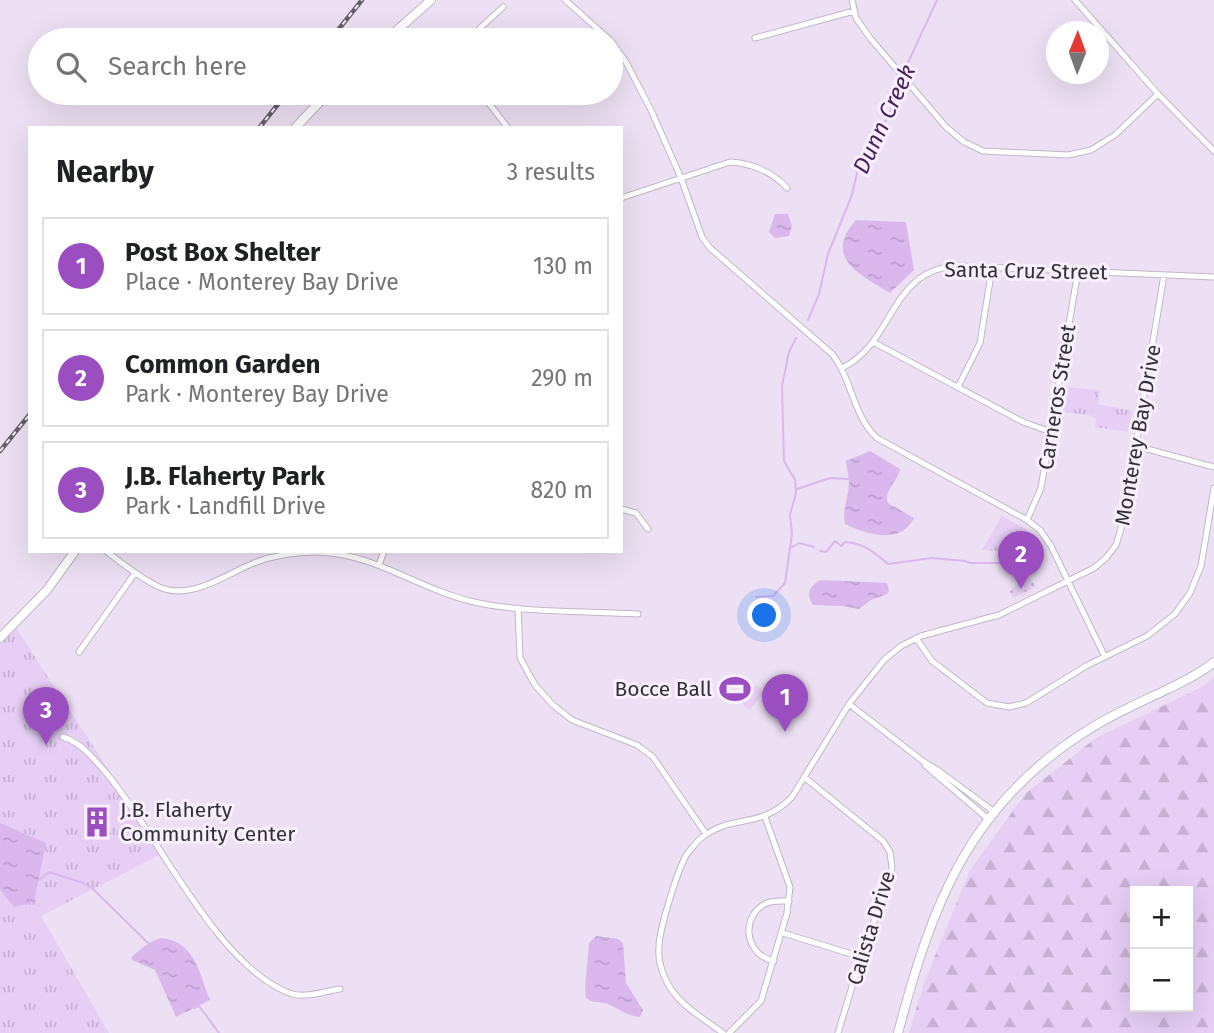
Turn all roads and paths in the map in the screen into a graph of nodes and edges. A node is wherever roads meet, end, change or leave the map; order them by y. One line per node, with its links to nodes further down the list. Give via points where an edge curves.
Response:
1 (431, 0): 7 (main road)
2 (565, 0): 9 (street)
3 (852, 0): 6 (street)
4 (1075, 0): 12 (street)
5 (503, 7): 8 (street)
6 (854, 11): 10 (street); 12 (street, via 870,38 958,138 995,153 1068,155 1091,150 1115,135)
7 (401, 28)
8 (480, 28)
9 (596, 28)
10 (755, 38)
11 (623, 58): 18 (street)
12 (1158, 94): 17 (street)
13 (317, 105): 15 (main road)
14 (490, 105): 16 (street)
15 (297, 126)
16 (506, 126)
17 (1214, 151)
18 (681, 178): 19 (street, via 730,162 743,163 777,176); 20 (street); 26 (street, via 710,248 828,349)
19 (787, 188)
20 (623, 197)
21 (992, 268): 22 (street, Santa Cruz Street); 25 (street, Santa Cruz Street, via 952,267 919,277); 27 (street, via 980,343)
22 (1078, 271): 23 (street, Santa Cruz Street); 28 (street, Carneros Street)
23 (1164, 275): 24 (street, Santa Cruz Street); 29 (street, Monterey Bay Drive)
24 (1214, 276)
25 (873, 342): 26 (street, Santa Cruz Street, via 862,357); 27 (street)
26 (842, 368): 33 (street, via 862,419 877,438)
27 (958, 387): 28 (street)
28 (1051, 432): 33 (street, Carneros Street, via 1041,488)
29 (1136, 446): 30 (street); 41 (street, Monterey Bay Drive, via 1116,545 1100,564)
30 (1214, 467)
31 (1214, 488): 47 (street, via 1203,557 1190,593 1156,630)
32 (623, 510): 34 (street, via 636,513)
33 (1027, 520): 41 (street, via 1045,536)
34 (648, 528)
35 (74, 553): 45 (main road, via 47,590)
36 (109, 553): 40 (street)
37 (287, 553): 39 (street, via 334,553); 40 (street, via 211,583 180,590 161,588)
38 (383, 553): 39 (street)
39 (379, 565): 42 (street, via 440,592)
40 (135, 573): 46 (street)
41 (1068, 581): 44 (street, Monterey Bay Drive, via 999,615); 47 (street)
42 (518, 608): 43 (street); 56 (street, via 520,658 535,685 572,720 649,753)
43 (638, 614)
44 (916, 638): 47 (street, via 932,661 981,699 1002,707 1026,703); 49 (street, Monterey Bay Drive, via 884,660)
45 (0, 639)
46 (79, 652)
47 (1105, 657)
48 (1214, 662): 53 (main road, via 1063,746)
49 (849, 704): 51 (street); 52 (street, Monterey Bay Drive)
50 (63, 737): 61 (street, via 81,746 126,797 202,911 248,967 294,994)
51 (923, 762): 53 (street); 55 (street)
52 (804, 777): 54 (street, Monterey Bay Drive, via 792,797); 59 (street, Calista Drive, via 876,834 890,852 890,878)
53 (993, 811): 55 (main road)
54 (765, 817): 56 (street, Monterey Bay Drive); 57 (street, via 790,887)
55 (988, 819): 65 (main road, via 956,868 938,908)
56 (706, 834): 62 (street, via 680,870 660,936 659,958 664,977 678,997)
57 (789, 901): 58 (street); 60 (street, via 763,905 749,930 753,949)
58 (783, 933): 59 (street); 60 (street)
59 (861, 957): 64 (street, Calista Drive)
60 (774, 961): 63 (street, via 759,1006)
61 (340, 989)
62 (723, 1033)
63 (729, 1033)
64 (838, 1033)
65 (898, 1033)

